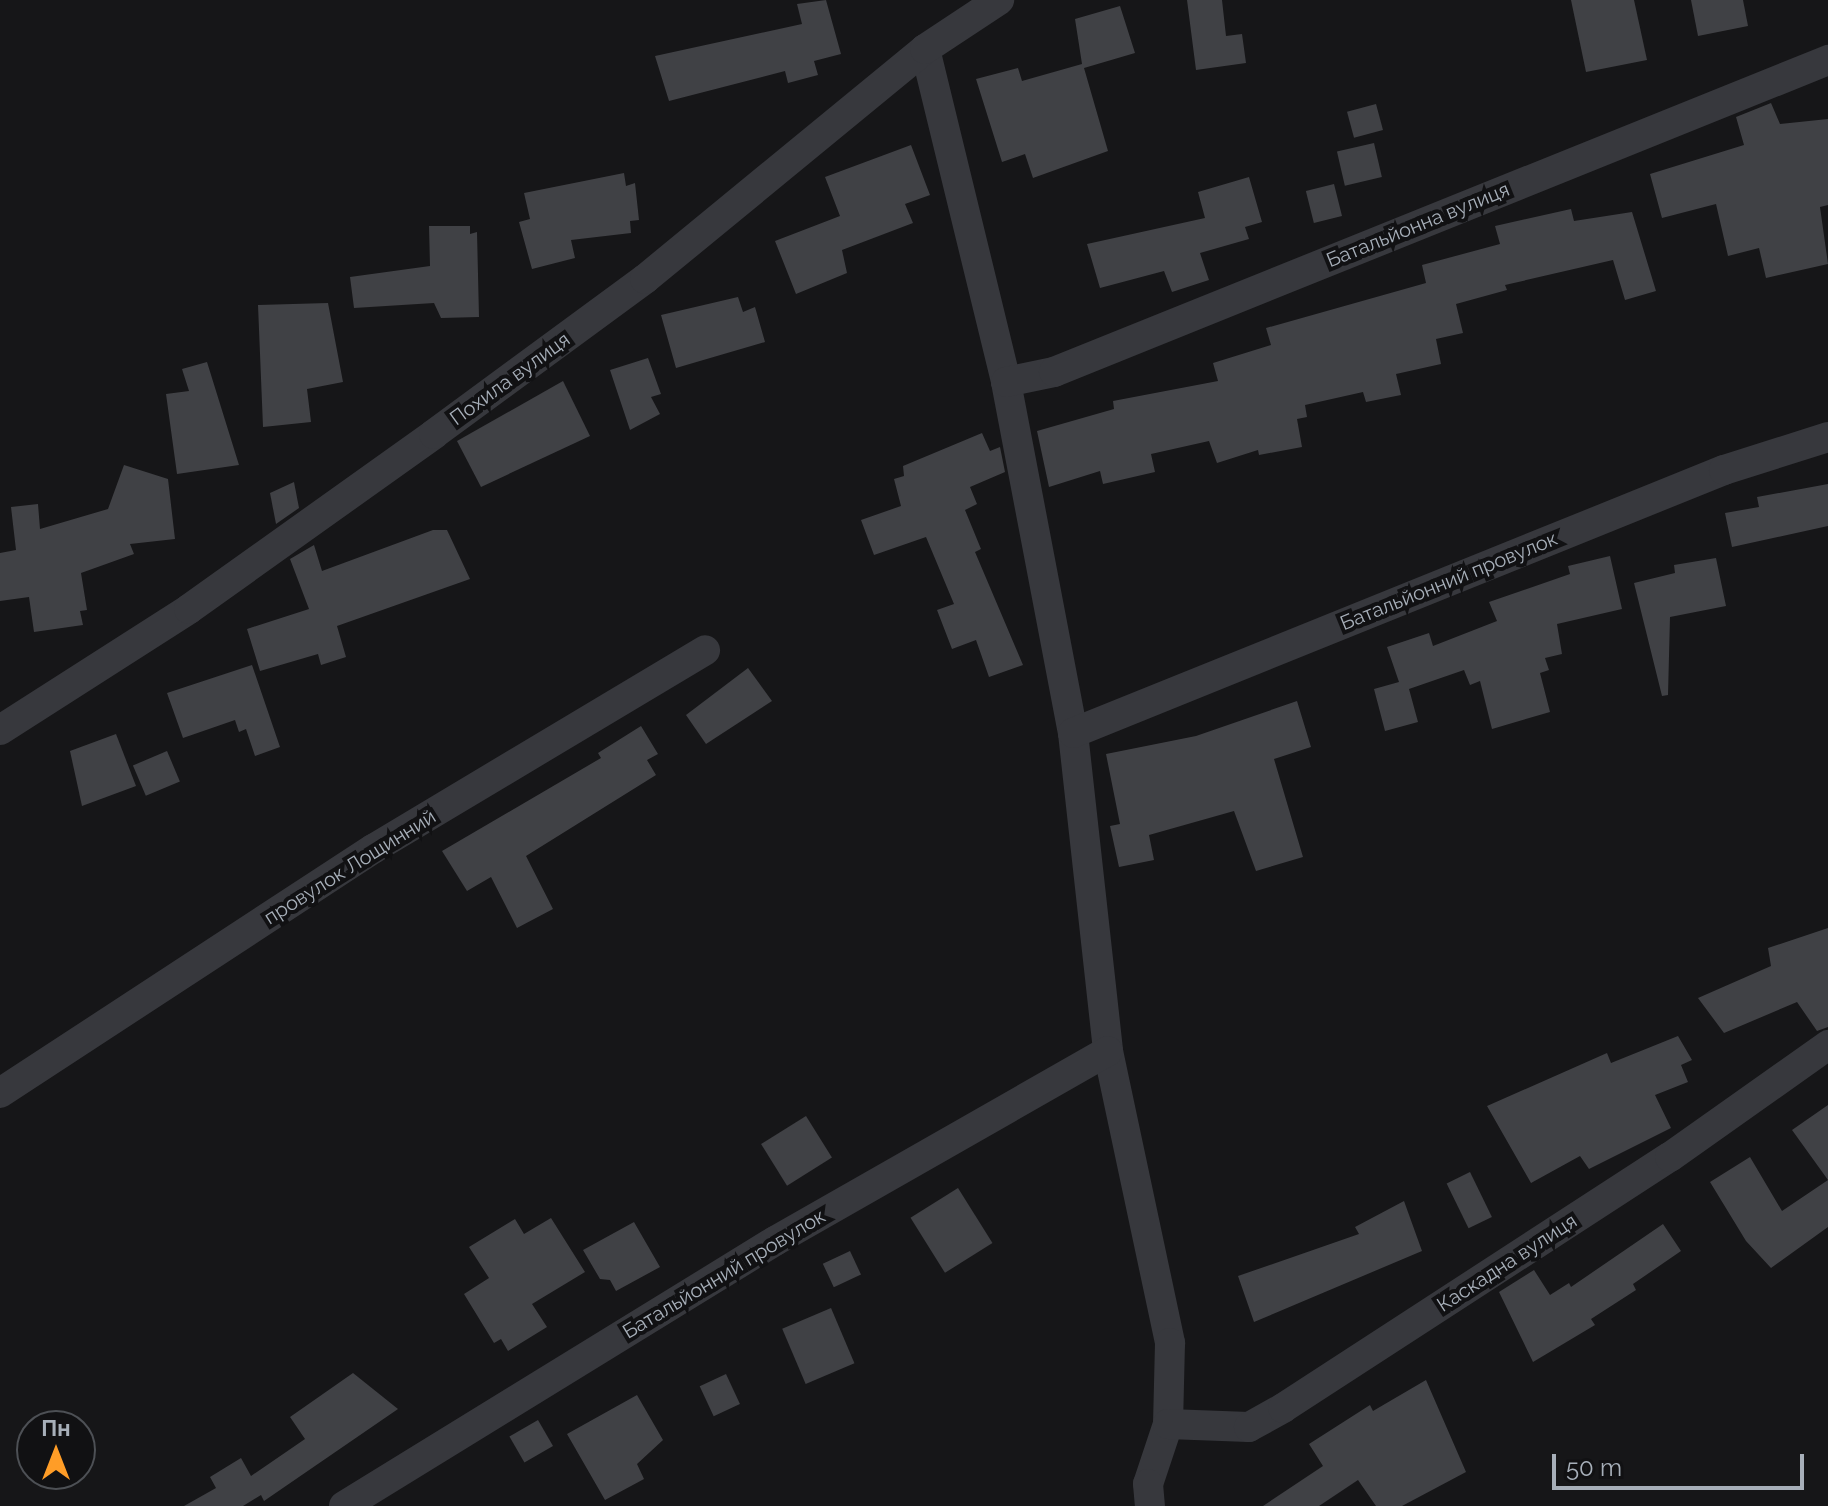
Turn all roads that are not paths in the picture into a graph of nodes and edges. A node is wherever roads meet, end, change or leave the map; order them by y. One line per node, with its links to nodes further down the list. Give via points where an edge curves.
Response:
1 (999, 0): 2 (street, Похила вулиця)
2 (925, 49): 4 (street); 7 (street, Похила вулиця, via 645,279 189,609)
3 (1828, 60): 4 (street, Батальйонна вулиця, via 1054,372)
4 (1006, 382): 8 (street)
5 (1828, 437): 8 (street, Батальйонний провулок, via 1724,470)
6 (705, 650): 11 (street, провулок Лощинний, via 373,849)
7 (0, 730)
8 (1073, 733): 10 (street)
9 (1828, 1045): 12 (street, Каскадна вулиця, via 1670,1157 1260,1421 1216,1429)
10 (1108, 1051): 12 (street, via 1170,1343); 13 (street, Батальйонний провулок, via 775,1241)
11 (0, 1093)
12 (1168, 1424): 14 (street, via 1148,1484)
13 (344, 1506)
14 (1150, 1506)

